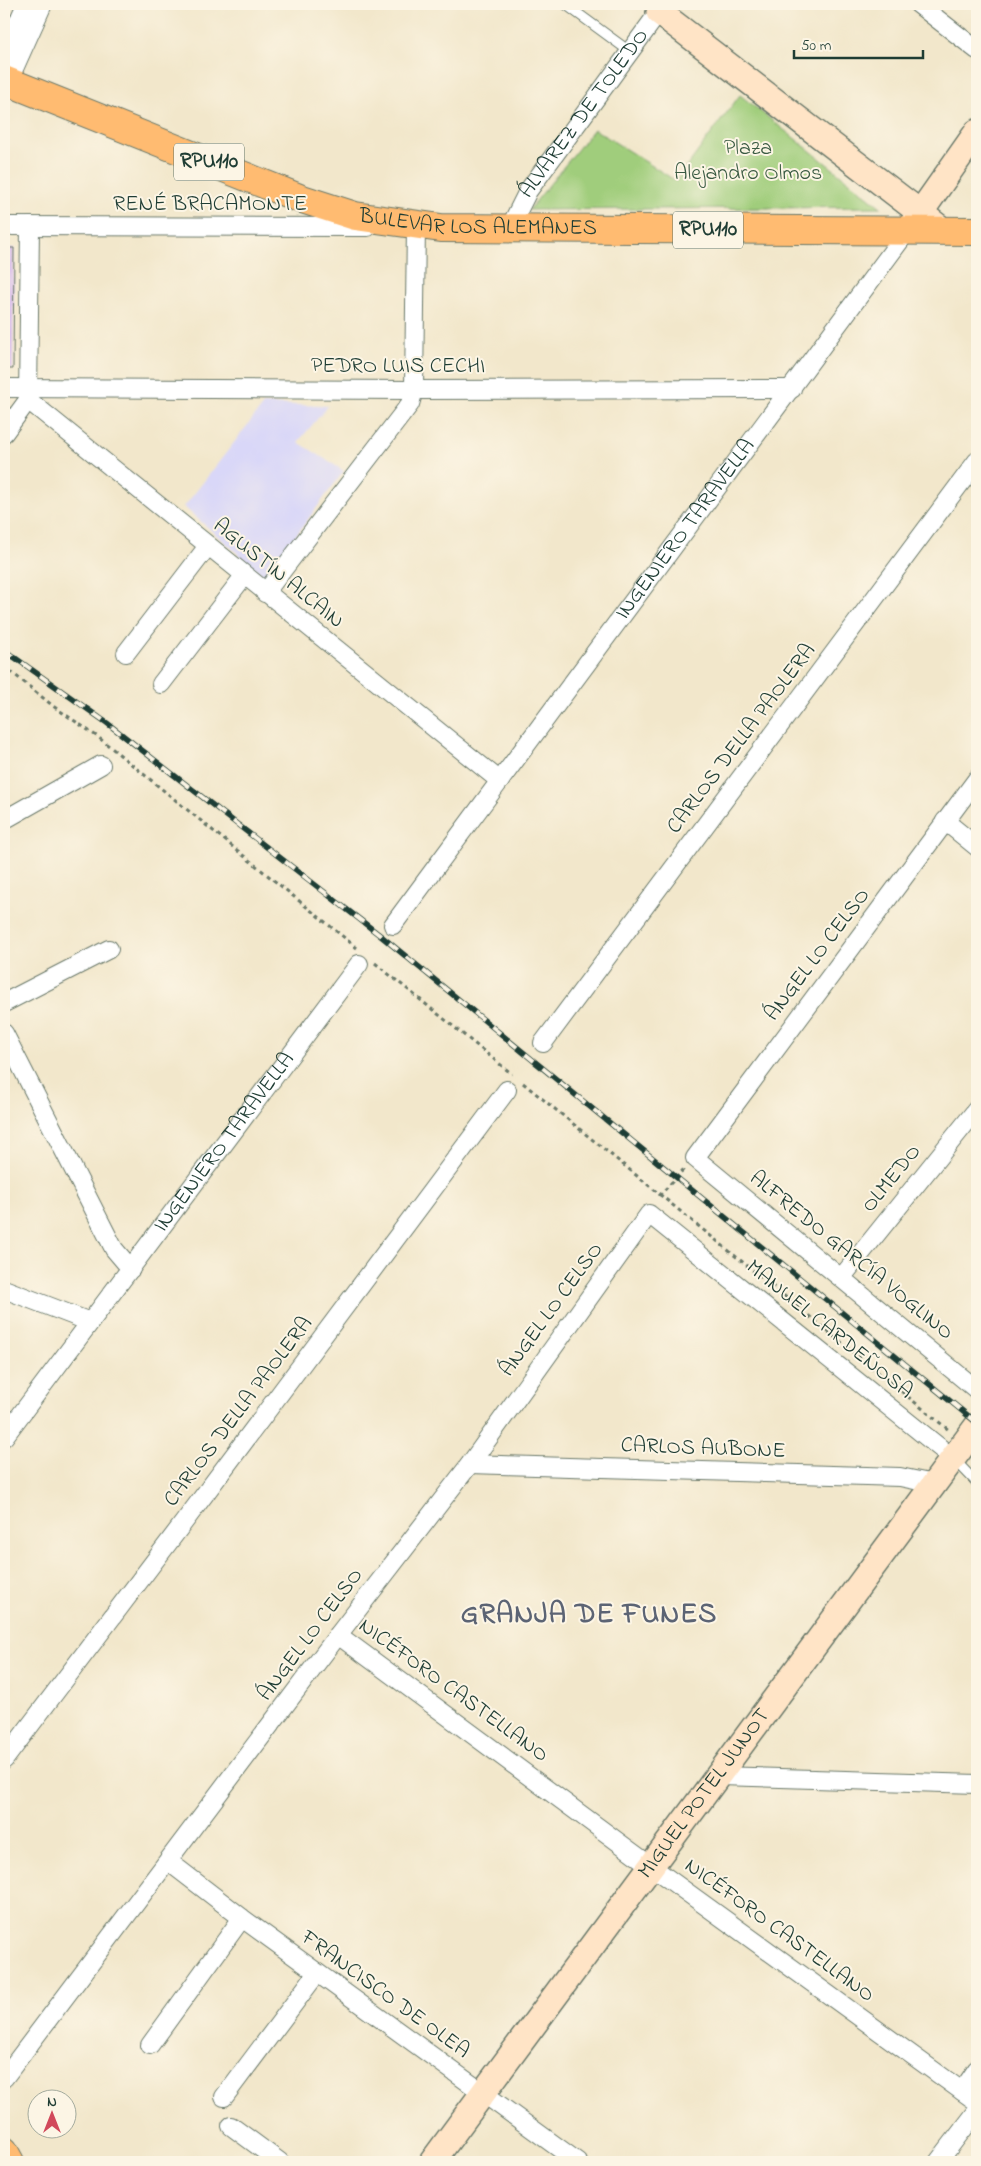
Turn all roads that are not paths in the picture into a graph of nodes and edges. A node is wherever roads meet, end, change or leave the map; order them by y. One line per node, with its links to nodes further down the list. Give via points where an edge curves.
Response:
1 (26, 4): 8 (street)
2 (43, 4): 9 (street)
3 (565, 4): 7 (lane)
4 (918, 4): 6 (street)
5 (662, 8): 7 (street, ÁLVAREZ DE TOLEDO); 11 (main road)
6 (977, 50)
7 (629, 51): 15 (street, ÁLVAREZ DE TOLEDO, via 528,192)
8 (4, 54)
9 (6, 81): 12 (main road, BULEVAR LOS ALEMANES / RPU110, via 299,198 354,216)
10 (977, 132): 11 (main road, INGENIERO TARAVELLA)
11 (914, 222): 15 (main road, BULEVAR LOS ALEMANES / RPU110); 16 (main road, BULEVAR LOS ALEMANES / RPU110, via 944,231); 18 (street, INGENIERO TARAVELLA)
12 (416, 225): 14 (street, RENÉ BRACAMONTE, via 353,228); 15 (main road, BULEVAR LOS ALEMANES / RPU110); 19 (street)
13 (4, 226): 14 (street, RENÉ BRACAMONTE)
14 (30, 226): 20 (street)
15 (509, 229)
16 (977, 231)
17 (4, 388): 20 (street, PEDRO LUIS CECHI)
18 (792, 389): 19 (street, PEDRO LUIS CECHI); 30 (street, INGENIERO TARAVELLA)
19 (414, 390): 20 (street, PEDRO LUIS CECHI); 25 (street, via 404,414)
20 (28, 394): 21 (street); 23 (street, AGUSTÍN ALCAIN)
21 (4, 433)
22 (977, 461): 39 (street, CARLOS DELLA PAOLERA)
23 (208, 546): 24 (street, AGUSTÍN ALCAIN); 26 (street)
24 (244, 576): 25 (street, AGUSTÍN ALCAIN); 27 (street)
25 (266, 593): 30 (street, AGUSTÍN ALCAIN)
26 (126, 653)
27 (160, 684)
28 (101, 766): 31 (street)
29 (977, 779): 32 (street, ÁNGEL LO CELSO)
30 (500, 780): 34 (street, INGENIERO TARAVELLA)
31 (4, 820)
32 (946, 822): 33 (street); 42 (street, ÁNGEL LO CELSO)
33 (977, 847)
34 (393, 925)
35 (109, 949): 37 (street)
36 (364, 959): 44 (street, INGENIERO TARAVELLA)
37 (4, 1003)
38 (4, 1032): 44 (street, via 114,1248)
39 (543, 1043)
40 (514, 1082): 55 (street, CARLOS DELLA PAOLERA)
41 (977, 1109): 45 (street, OLMEDO)
42 (695, 1158): 45 (street, ALFREDO GARCÍA VOGLINO)
43 (649, 1214): 50 (street, MANUEL CARDEÑOSA); 51 (street, ÁNGEL LO CELSO)
44 (130, 1269): 47 (street, INGENIERO TARAVELLA)
45 (842, 1277): 48 (street, ALFREDO GARCÍA VOGLINO)
46 (4, 1290): 47 (street)
47 (90, 1322): 49 (street, INGENIERO TARAVELLA)
48 (977, 1390)
49 (4, 1437)
50 (965, 1443): 52 (lane, MANUEL CARDEÑOSA); 53 (main road, MIGUEL POTEL JUNOT)
51 (470, 1464): 53 (street, CARLOS AUBONE, via 900,1477); 54 (street, ÁNGEL LO CELSO)
52 (977, 1483)
53 (934, 1484): 56 (main road, MIGUEL POTEL JUNOT)
54 (338, 1635): 58 (street, ÁNGEL LO CELSO); 59 (street, NICÉFORO CASTELLANO)
55 (4, 1760)
56 (718, 1776): 57 (street); 59 (main road, MIGUEL POTEL JUNOT)
57 (977, 1784)
58 (168, 1862): 60 (street, FRANCISCO DE OLEA); 64 (street, ÁNGEL LO CELSO)
59 (652, 1867): 65 (street, NICÉFORO CASTELLANO); 66 (main road, MIGUEL POTEL JUNOT)
60 (242, 1918): 61 (street, FRANCISCO DE OLEA); 62 (street)
61 (317, 1973): 66 (street, FRANCISCO DE OLEA); 67 (street)
62 (150, 2045)
63 (977, 2069): 65 (street)
64 (4, 2078)
65 (962, 2091): 68 (street, NICÉFORO CASTELLANO)
66 (483, 2093): 74 (main road, MIGUEL POTEL JUNOT); 75 (street, FRANCISCO DE OLEA)
67 (224, 2097)
68 (977, 2102)
69 (977, 2111): 76 (street)
70 (231, 2126): 73 (street)
71 (4, 2151): 72 (main road)
72 (10, 2162)
73 (280, 2162)
74 (432, 2162)
75 (578, 2162)
76 (938, 2162)

